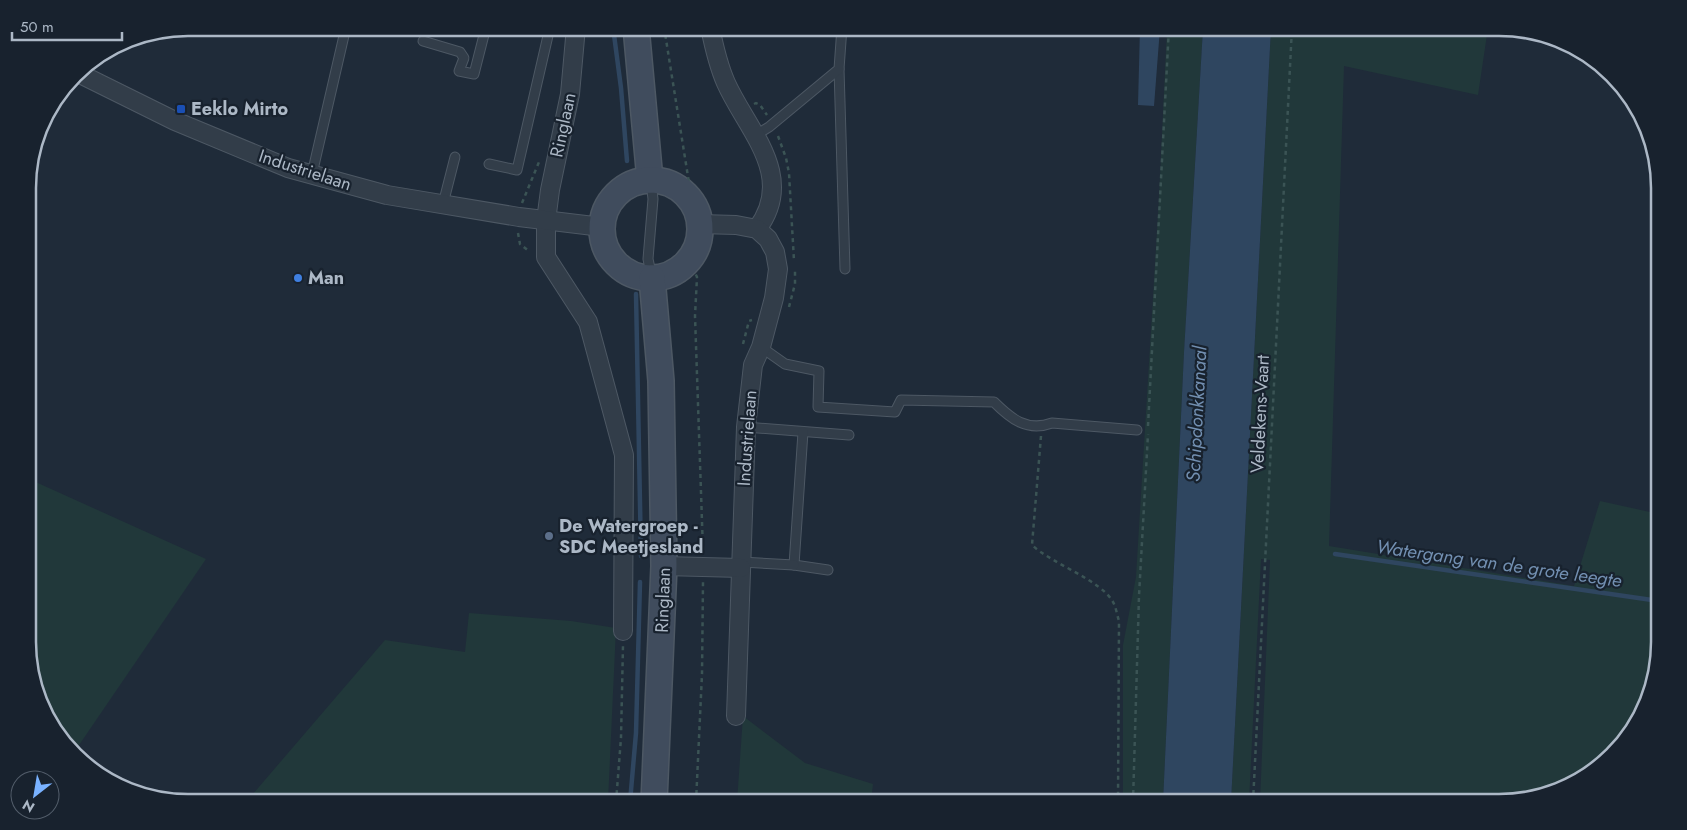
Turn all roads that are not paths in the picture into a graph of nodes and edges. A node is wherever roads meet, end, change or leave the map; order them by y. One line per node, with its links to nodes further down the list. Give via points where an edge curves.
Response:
1 (841, 36): 9 (lane)
2 (344, 37): 14 (lane)
3 (484, 37): 8 (lane, via 474,74 459,71 464,58 460,52)
4 (548, 37): 13 (lane, via 517,170)
5 (575, 37): 17 (street, Ringlaan, via 570,94)
6 (637, 37): 15 (main road)
7 (712, 37): 11 (street, via 726,83)
8 (423, 41)
9 (839, 69): 11 (lane); 21 (lane)
10 (86, 77): 14 (street, Industrielaan, via 175,121 288,168)
11 (756, 135): 20 (street, via 771,176 772,200)
12 (454, 157): 16 (lane)
13 (489, 164)
14 (312, 174): 16 (street, Industrielaan, via 387,195)
15 (650, 180): 18 (main road, via 663,181 678,188 696,210); 19 (main road, via 629,185 614,196 605,211); 22 (lane, via 653,199 648,259)
16 (443, 204): 17 (street, Industrielaan)
17 (546, 221): 19 (street, Industrielaan); 32 (street, via 546,257 588,322 624,454)
18 (700, 224): 20 (street); 22 (main road, via 700,237 689,260 666,276)
19 (602, 227): 22 (main road, via 603,239 613,260 640,277)
20 (757, 229): 23 (street, Industrielaan, via 775,252 778,269)
21 (845, 269)
22 (652, 278): 29 (main road, Ringlaan, via 661,381)
23 (761, 346): 24 (street, Industrielaan, via 753,365); 25 (lane, via 785,364 819,371 818,407 896,412 901,400 994,402 1022,424 1042,427 1052,423)
24 (746, 427): 26 (lane); 28 (street, Industrielaan)
25 (1137, 430)
26 (803, 432): 27 (lane); 30 (lane)
27 (850, 435)
28 (741, 565): 29 (street); 30 (lane); 33 (street, Industrielaan)
29 (664, 566): 34 (main road, Ringlaan)
30 (794, 566): 31 (lane)
31 (828, 570)
32 (623, 631)
33 (736, 716)
34 (654, 794)

